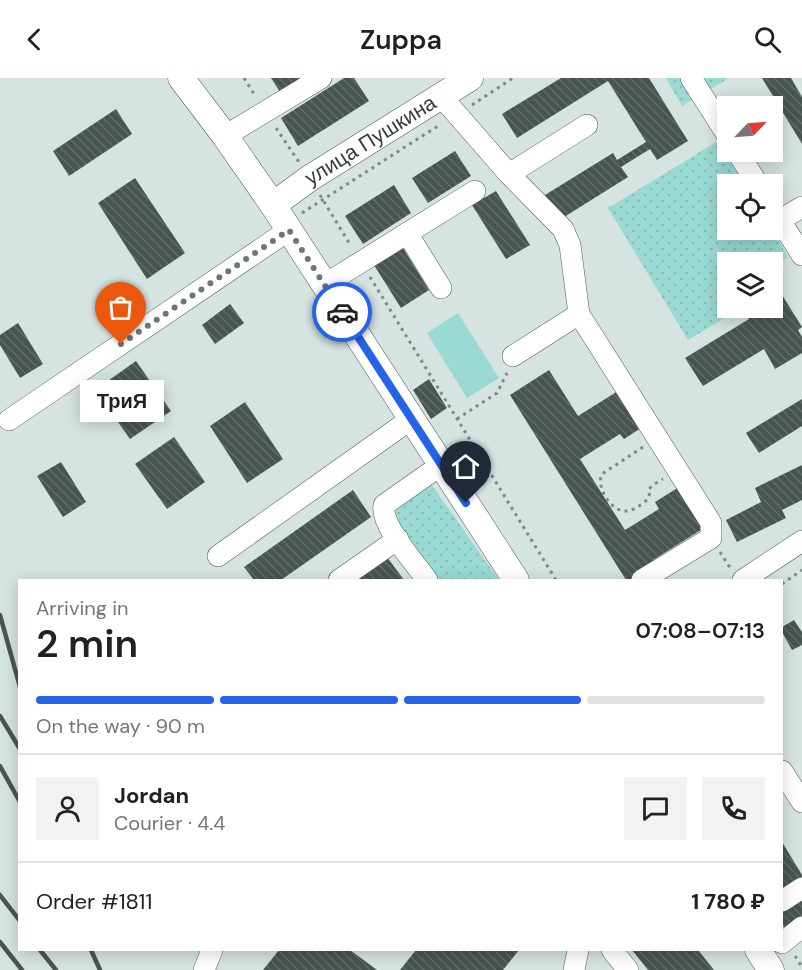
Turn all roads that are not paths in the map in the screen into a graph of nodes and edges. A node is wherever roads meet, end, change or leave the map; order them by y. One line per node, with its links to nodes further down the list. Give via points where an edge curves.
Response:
1 (180, 78): 8 (main road)
2 (470, 78): 5 (main road, улица Пушкина)
3 (692, 78): 6 (street)
4 (316, 79): 8 (street)
5 (441, 96): 9 (street); 11 (main road, улица Пушкина)
6 (717, 118)
7 (587, 126): 9 (street)
8 (225, 136): 11 (main road)
9 (509, 174): 20 (street, via 567,236)
10 (475, 191): 16 (street)
11 (273, 205): 15 (main road)
12 (802, 207): 13 (street)
13 (783, 212)
14 (783, 225): 17 (street)
15 (289, 230): 18 (main road); 23 (street)
16 (407, 233): 18 (street); 19 (street)
17 (802, 255)
18 (324, 285): 22 (main road)
19 (441, 288)
20 (579, 314): 21 (street); 32 (street, via 711,523 711,538)
21 (513, 356)
22 (411, 419): 24 (main road); 27 (street)
23 (9, 420)
24 (441, 465): 25 (street, via 384,505 387,524); 31 (main road)
25 (398, 539): 29 (street); 30 (street)
26 (800, 546): 28 (street)
27 (218, 556)
28 (738, 577)
29 (340, 579)
30 (426, 579)
31 (515, 579)
32 (644, 579)
33 (783, 773): 34 (street)
34 (802, 802)
35 (802, 888): 36 (street)
36 (783, 900)
37 (802, 927): 38 (street)
38 (783, 943)
39 (212, 951): 42 (street)
40 (578, 951): 43 (street)
41 (613, 951): 44 (street)
42 (204, 970)
43 (574, 970)
44 (628, 970)

